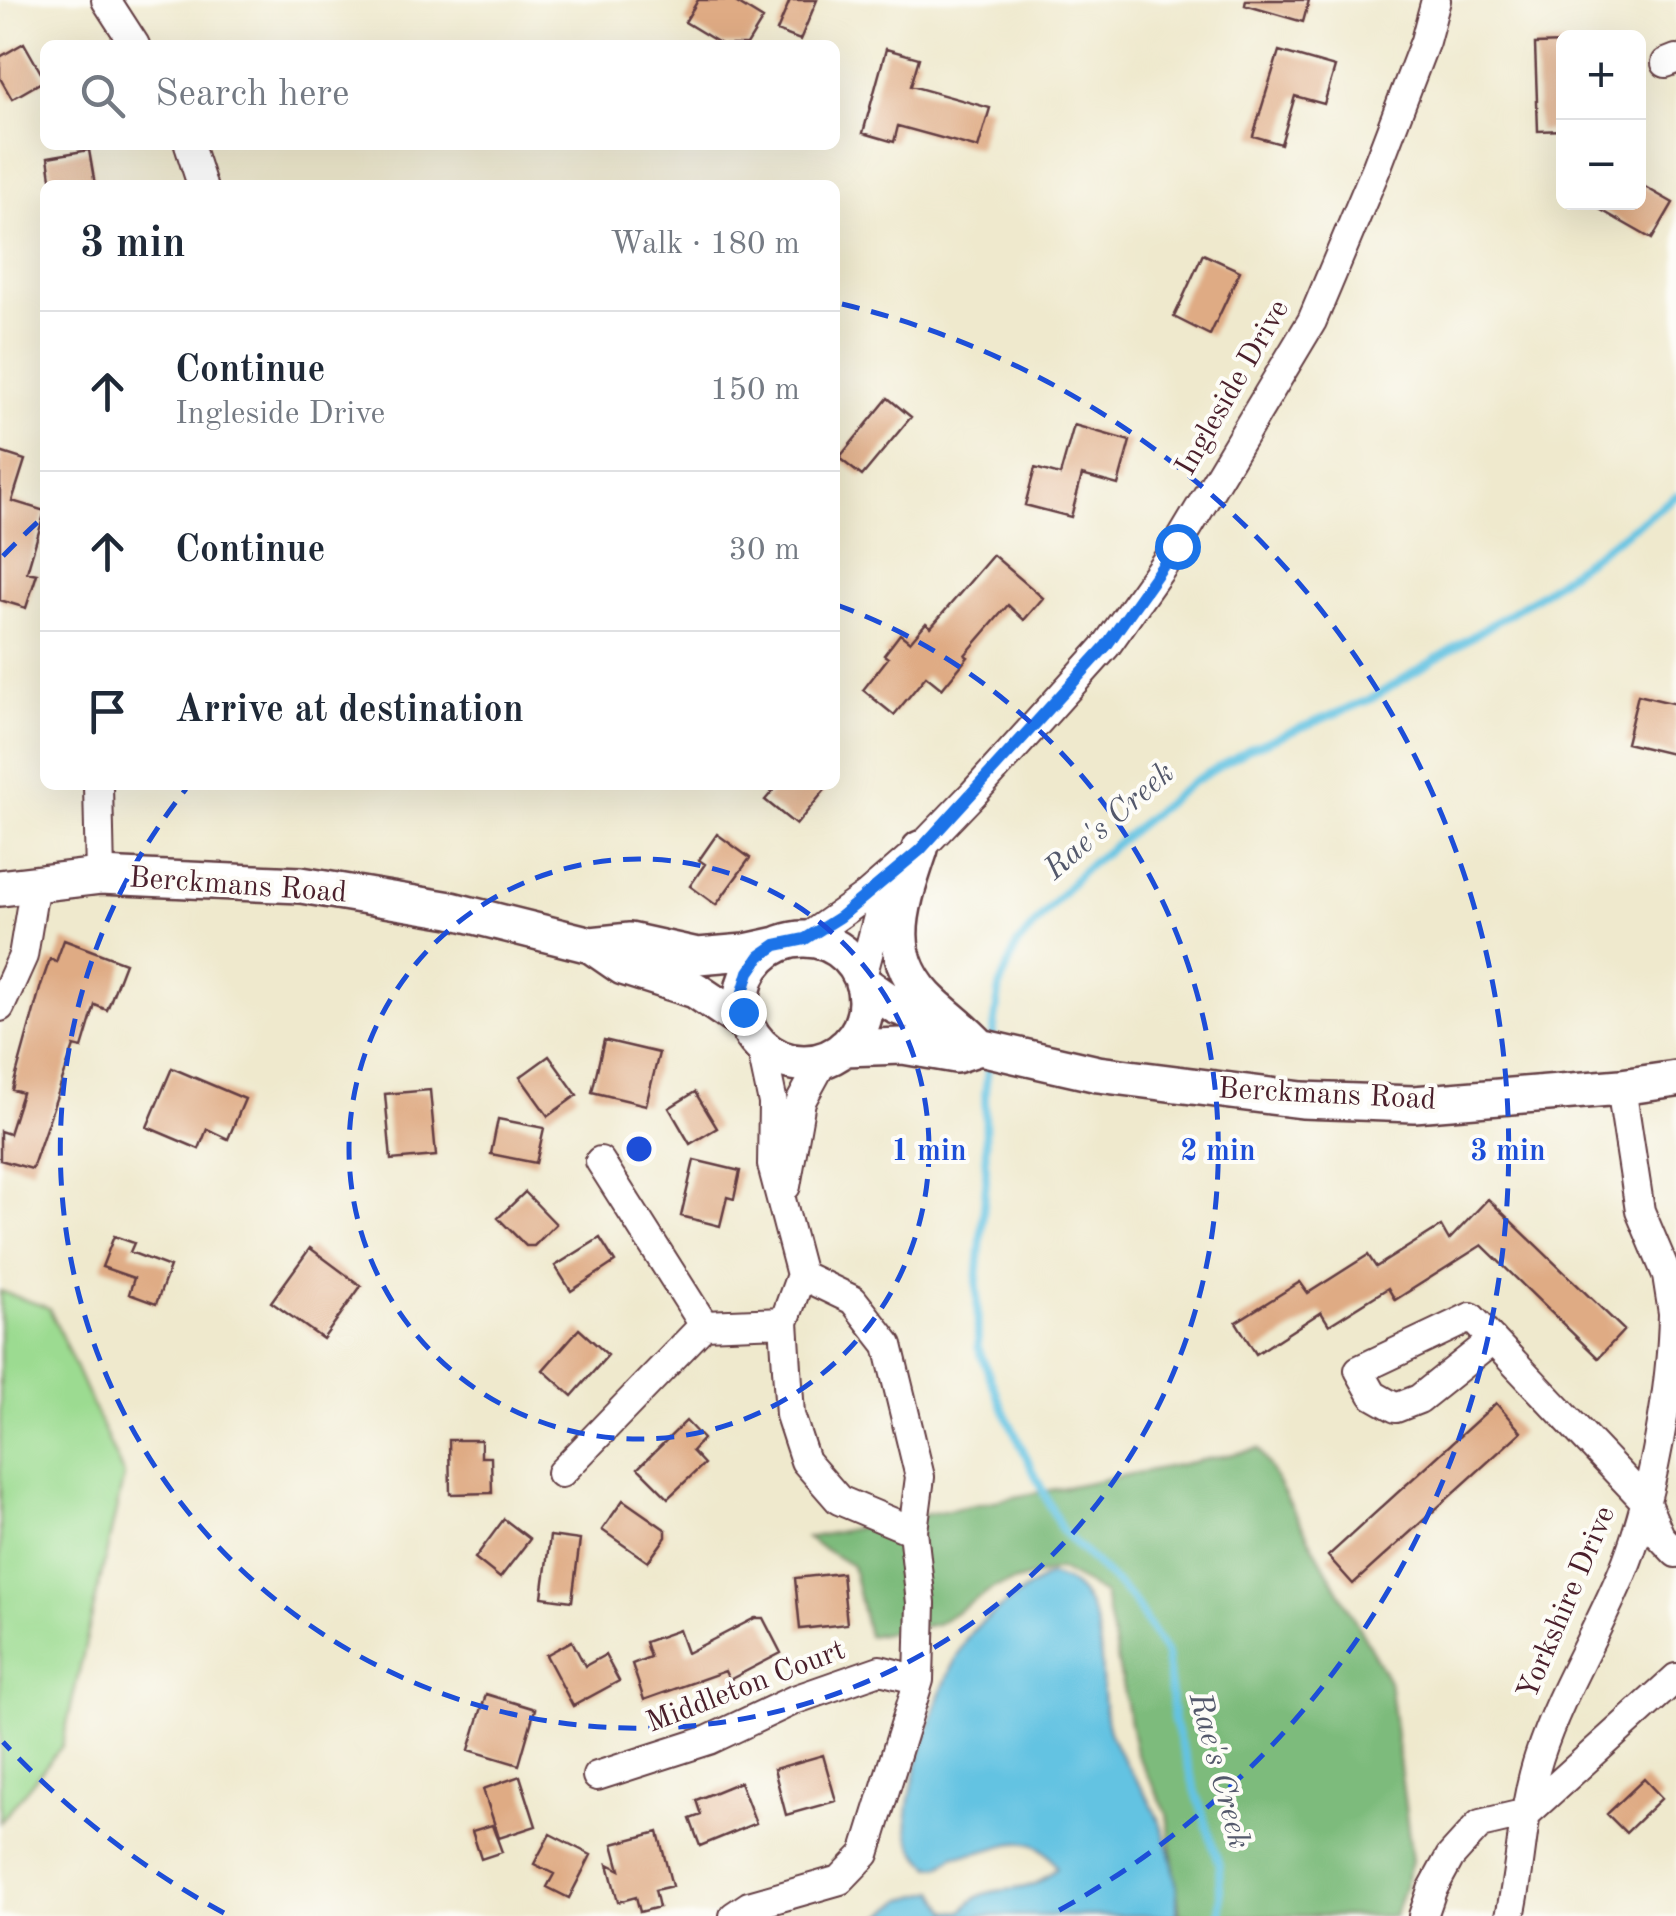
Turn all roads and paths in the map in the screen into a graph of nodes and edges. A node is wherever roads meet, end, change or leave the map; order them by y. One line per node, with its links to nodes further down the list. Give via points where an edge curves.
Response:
1 (106, 0): 3 (street)
2 (1436, 0): 7 (street, Ingleside Drive, via 1426,41 1312,322 1251,425 1106,646)
3 (132, 40)
4 (191, 150): 5 (street)
5 (200, 180)
6 (98, 790): 8 (street)
7 (920, 850): 10 (street, Ingleside Drive, via 840,917); 12 (street, Ingleside Drive, via 880,909); 15 (main road, via 902,904 900,947 916,986)
8 (100, 876): 9 (main road, Berckmans Road); 11 (main road, Berckmans Road, via 301,885 451,910)
9 (17, 886): 13 (street, via 22,956)
10 (791, 942): 11 (main road, Berckmans Road, via 698,956 630,941); 12 (main road, via 834,946); 14 (main road, via 760,956 749,972 743,1012)
11 (591, 945): 14 (main road, Berckmans Road, via 623,967 695,990)
12 (863, 980): 15 (main road, Berckmans Road, via 896,1006); 16 (main road, via 864,1020 854,1039)
13 (0, 1008)
14 (754, 1036): 16 (main road, via 778,1058 797,1063); 20 (street, via 773,1103 772,1165)
15 (972, 1038): 16 (main road, Berckmans Road, via 956,1055 903,1046); 18 (main road, Berckmans Road, via 1098,1074 1302,1100 1414,1104)
16 (834, 1054): 20 (street, via 801,1101)
17 (1676, 1079): 18 (main road, Berckmans Road)
18 (1622, 1087): 22 (street, Yorkshire Drive, via 1640,1211 1667,1275)
19 (600, 1161): 24 (street)
20 (784, 1202): 21 (street)
21 (801, 1275): 23 (street); 28 (street, via 852,1300 888,1345 920,1477)
22 (1674, 1313): 27 (street, Yorkshire Drive)
23 (784, 1322): 24 (street); 28 (street, via 790,1415 805,1461 839,1500)
24 (704, 1325): 26 (street)
25 (1493, 1340): 27 (street)
26 (560, 1473)
27 (1645, 1500): 29 (street, via 1660,1536); 33 (street, Yorkshire Drive, via 1626,1562 1554,1714)
28 (913, 1531): 31 (street, via 922,1603)
29 (1676, 1552)
30 (1676, 1678): 33 (street)
31 (919, 1680): 32 (street, Middleton Court, via 880,1670 709,1740); 34 (street, via 865,1854 840,1880)
32 (596, 1776)
33 (1527, 1813): 35 (street, via 1480,1824 1450,1857); 36 (street, Yorkshire Drive)
34 (734, 1916)
35 (1423, 1916)
36 (1510, 1916)

